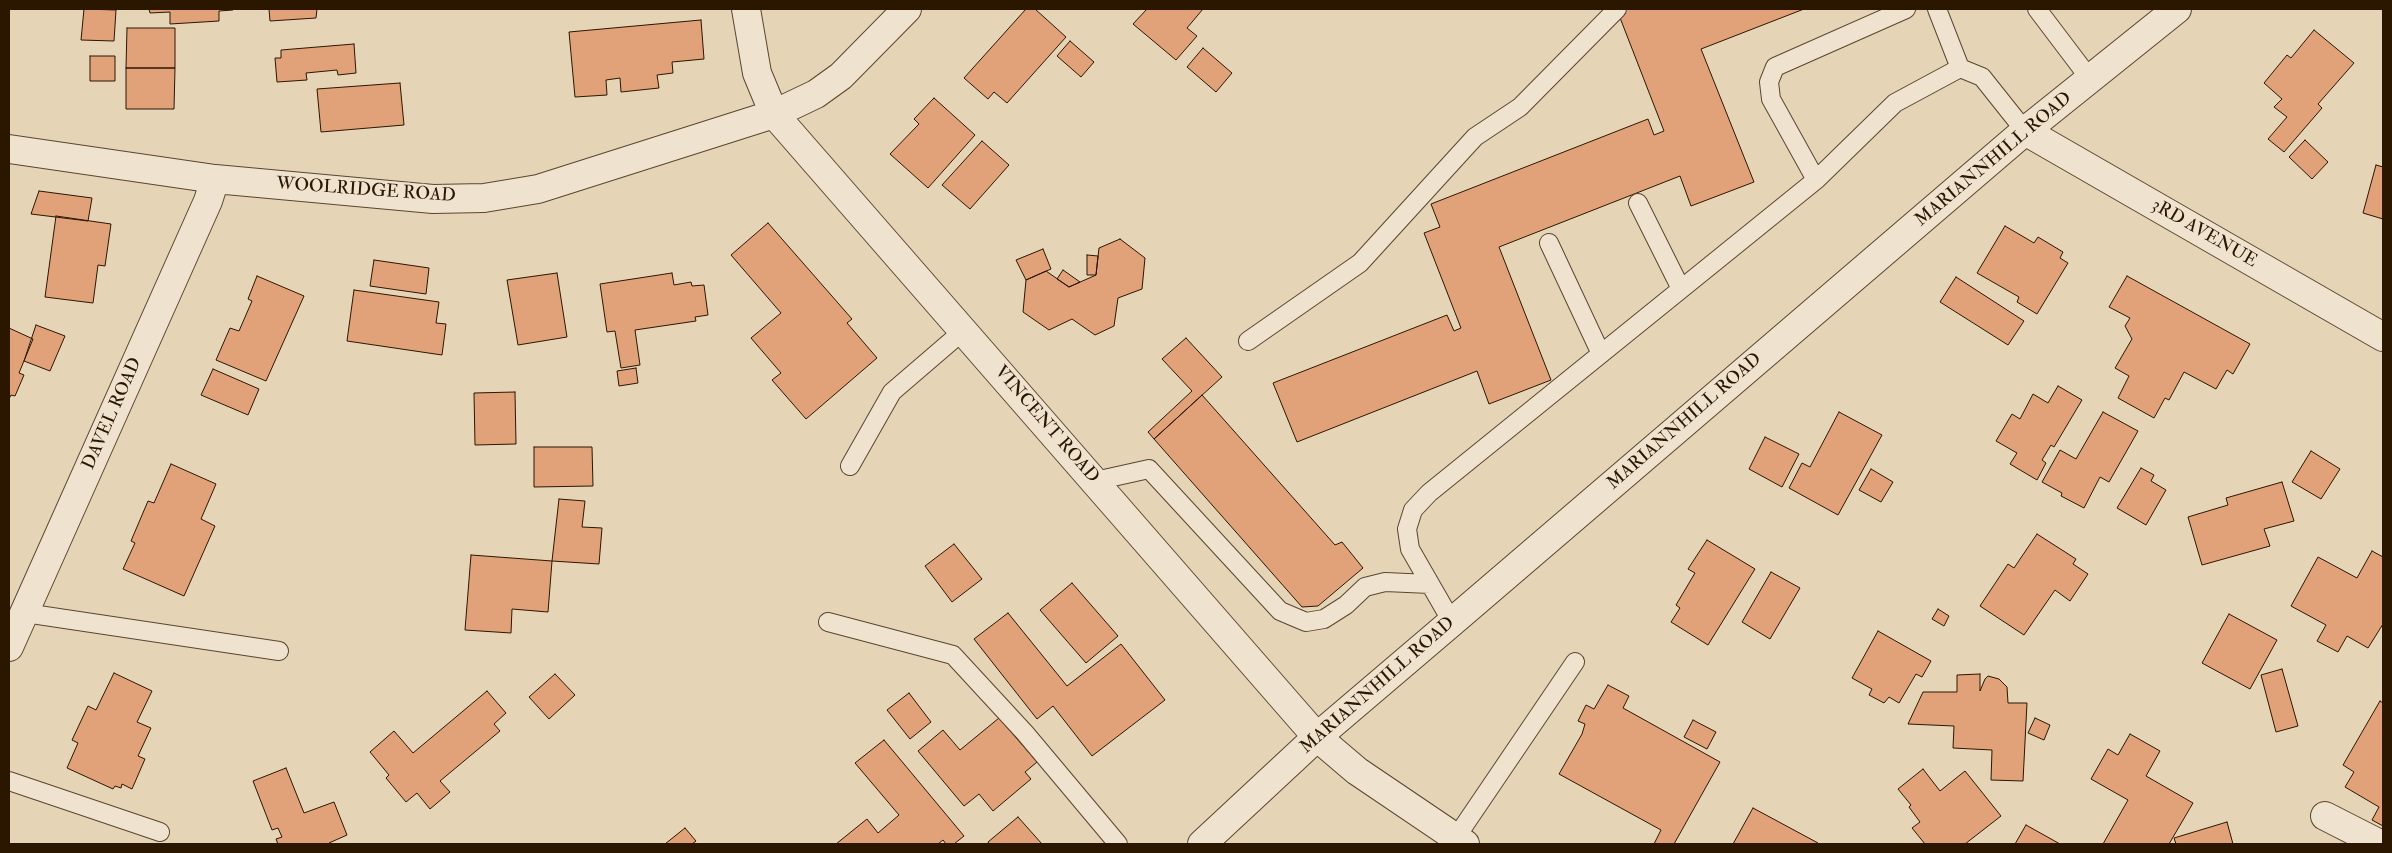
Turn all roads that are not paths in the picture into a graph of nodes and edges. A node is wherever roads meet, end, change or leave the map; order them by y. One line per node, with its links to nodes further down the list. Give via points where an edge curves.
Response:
1 (746, 9): 10 (street, VINCENT ROAD, via 757,73)
2 (907, 9): 10 (street, WOOLRIDGE ROAD, via 841,76 816,94)
3 (1617, 9): 20 (lane, via 1520,107 1475,137 1360,263)
4 (1906, 9): 14 (lane, via 1775,66 1769,82 1771,99)
5 (1938, 9): 8 (lane)
6 (2037, 9): 9 (lane)
7 (2177, 9): 9 (street, MARIANNHILL ROAD)
8 (1960, 68): 11 (lane, via 1982,77); 14 (lane, via 1895,103)
9 (2090, 80): 11 (street, MARIANNHILL ROAD)
10 (774, 114): 13 (street, WOOLRIDGE ROAD, via 538,188 484,198 433,199); 18 (street, VINCENT ROAD)
11 (2025, 132): 19 (street, 3RD AVENUE); 27 (street, MARIANNHILL ROAD)
12 (9, 149): 13 (street, WOOLRIDGE ROAD)
13 (215, 179): 25 (street, DAVEL ROAD)
14 (1816, 180): 17 (lane)
15 (1638, 203): 17 (lane)
16 (1550, 243): 21 (lane)
17 (1680, 289): 21 (lane)
18 (963, 331): 22 (lane, via 892,392); 23 (street, VINCENT ROAD)
19 (2383, 337)
20 (1248, 341)
21 (1601, 354): 24 (lane, via 1429,493 1413,510 1407,529 1410,549)
22 (850, 466)
23 (1095, 481): 24 (lane, via 1149,469 1280,611 1306,622 1324,620 1364,587 1385,582); 31 (street, VINCENT ROAD)
24 (1430, 584): 27 (lane)
25 (25, 613): 28 (street, DAVEL ROAD); 29 (lane)
26 (828, 622): 36 (lane, via 953,655 1025,733)
27 (1452, 622): 31 (street, MARIANNHILL ROAD)
28 (9, 647)
29 (279, 651)
30 (1575, 662): 35 (lane)
31 (1318, 737): 35 (street, VINCENT ROAD, via 1357,771); 37 (street, MARIANNHILL ROAD)
32 (9, 781): 34 (lane)
33 (2325, 816): 38 (street)
34 (160, 832)
35 (1460, 842)
36 (1118, 844)
37 (1202, 844)
38 (2380, 844)

